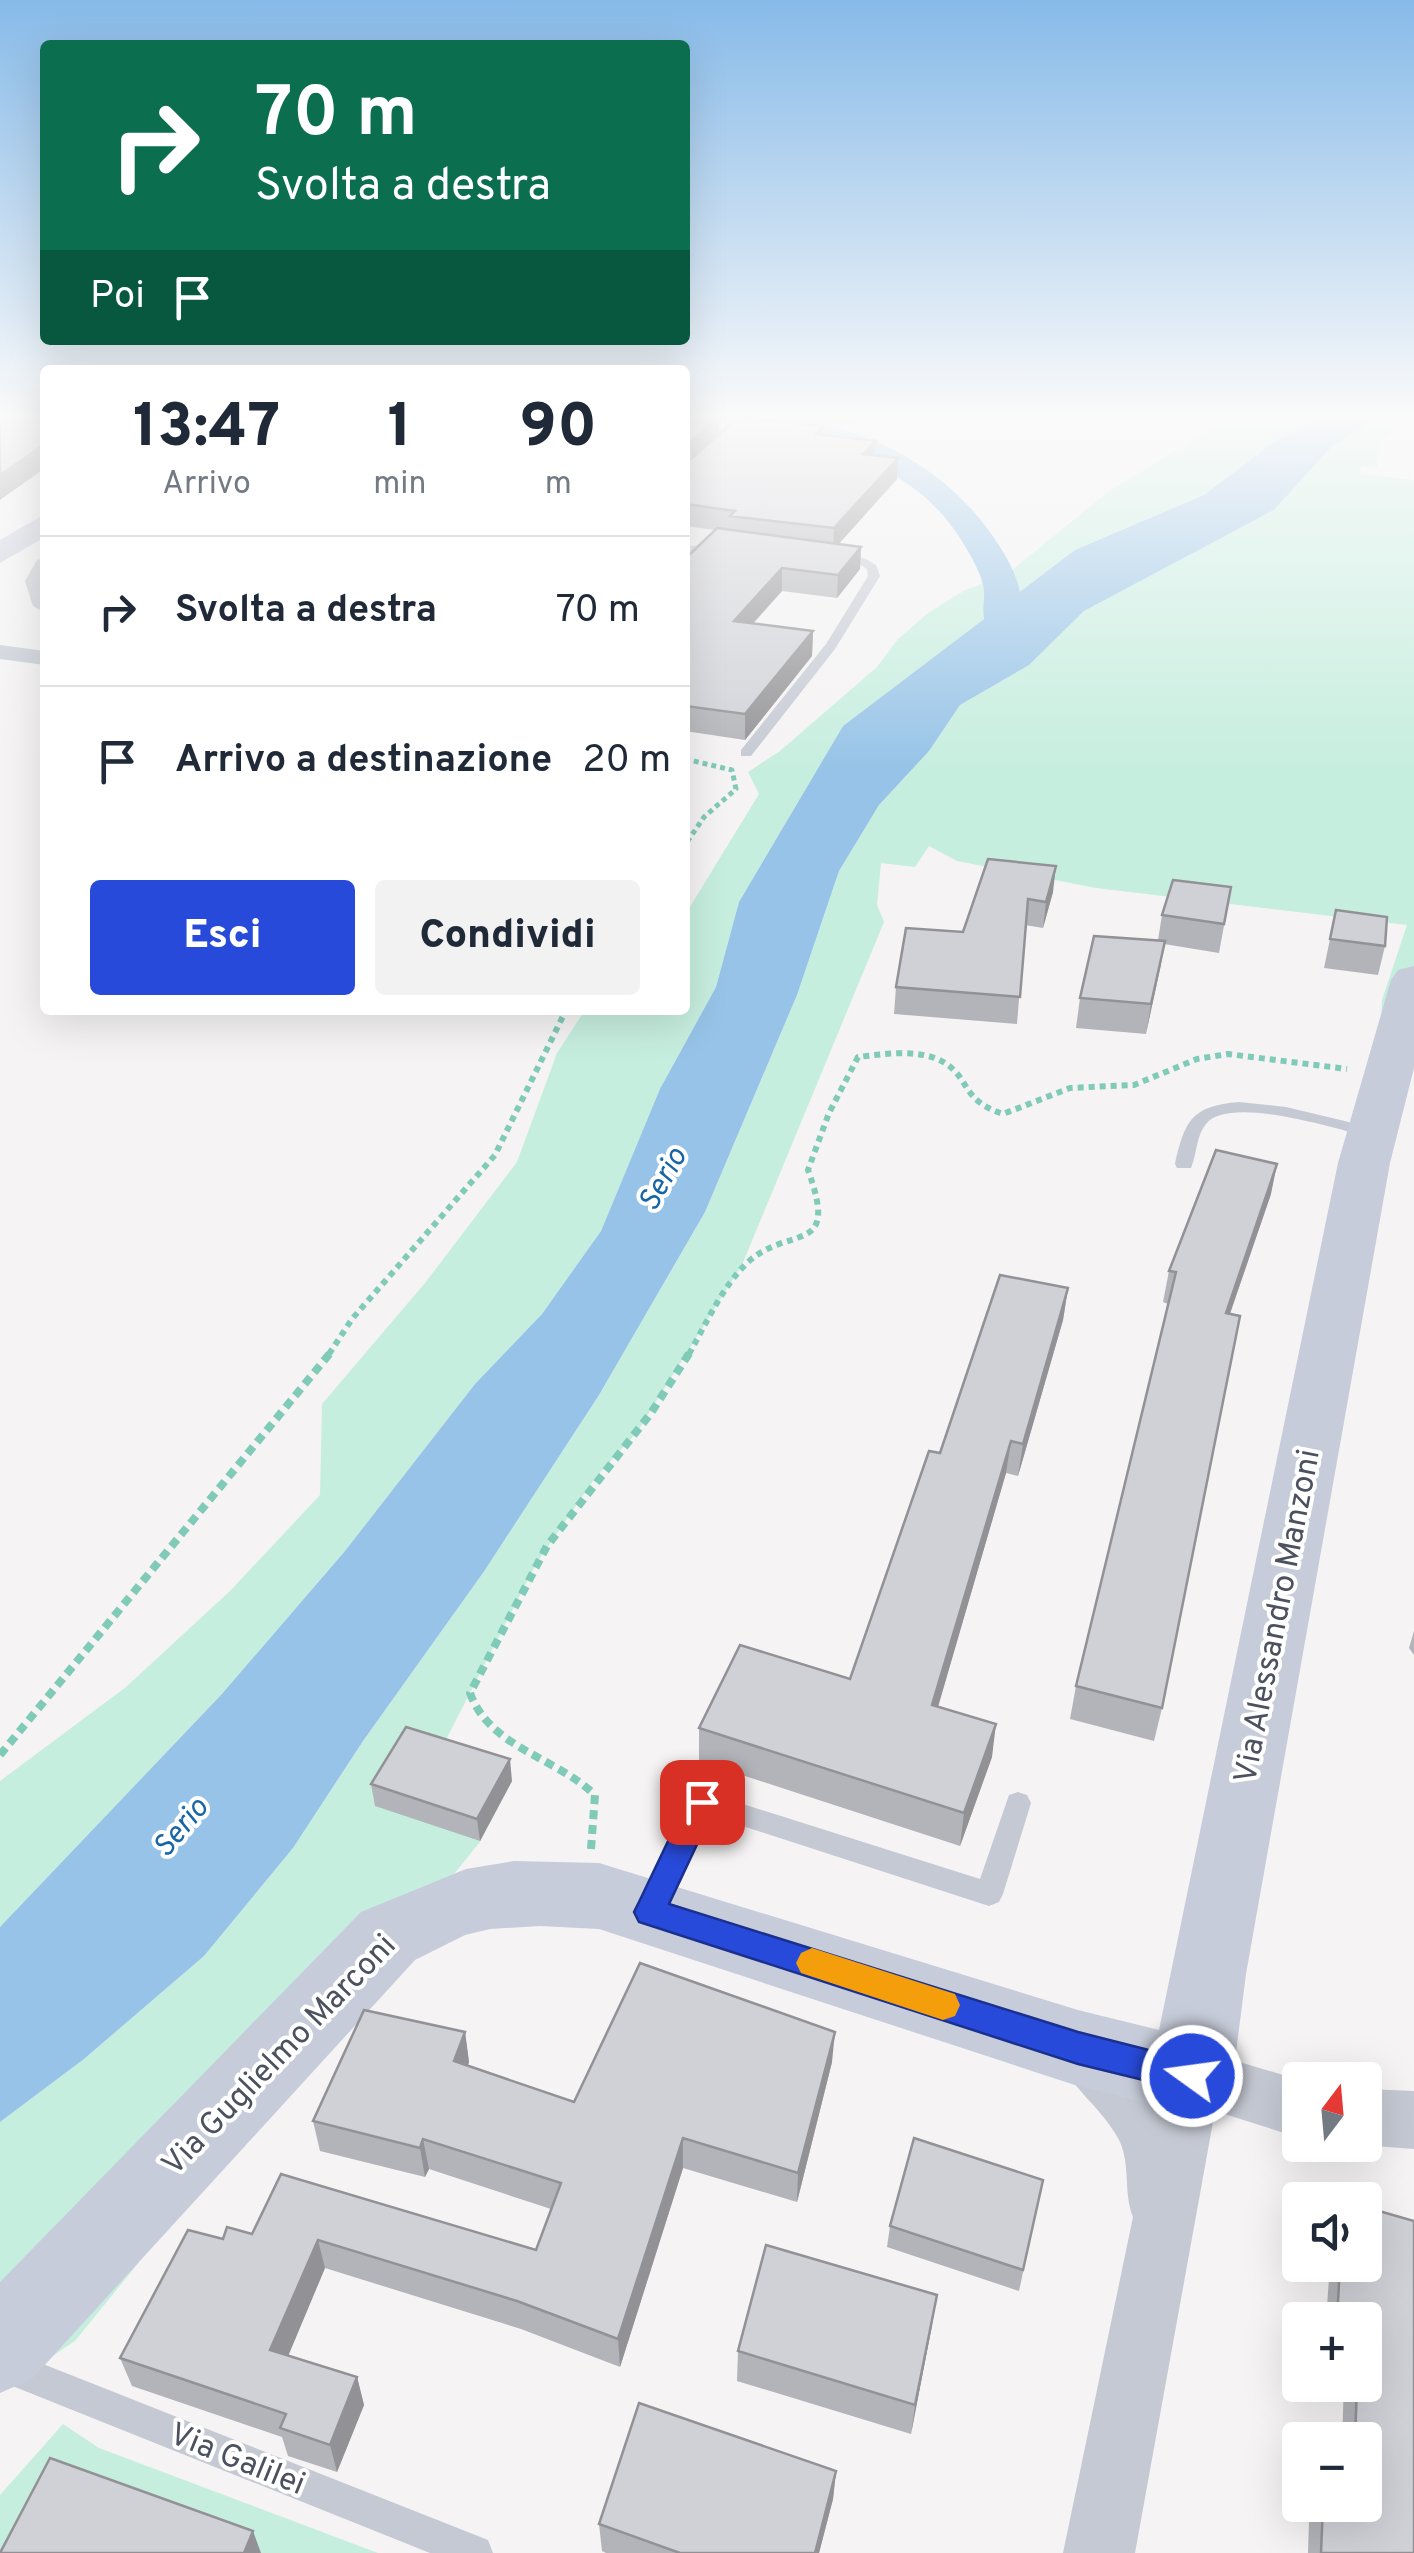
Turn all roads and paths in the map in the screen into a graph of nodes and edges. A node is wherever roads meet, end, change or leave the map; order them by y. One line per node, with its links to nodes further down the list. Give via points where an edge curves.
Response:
1 (30, 533): 4 (street)
2 (751, 547): 3 (lane, via 714,542)
3 (690, 549)
4 (0, 554)
5 (824, 556): 8 (lane, via 860,560 872,566 874,576 831,646)
6 (3, 653): 7 (street)
7 (40, 657)
8 (746, 752)
9 (690, 761): 10 (path, via 732,770 736,789)
10 (690, 838)
11 (1414, 980): 13 (street, Via Alessandro Manzoni)
12 (564, 1015): 16 (path, via 494,1156 352,1318 315,1375)
13 (1388, 1074): 14 (street, Via Alessandro Manzoni); 18 (path, via 1228,1054 1134,1085 1070,1088 1003,1114 977,1105 946,1063 898,1052 858,1057 808,1170 823,1201 821,1218 810,1234 742,1265 636,1432 536,1564 470,1693 476,1717 562,1766 595,1795 596,1829)
14 (1372, 1133): 15 (lane, via 1258,1109 1216,1109 1192,1131); 19 (street, Via Alessandro Manzoni)
15 (1184, 1164)
16 (0, 1755)
17 (1018, 1803): 18 (lane, via 989,1894 702,1802)
18 (615, 1903): 20 (street, Via Guglielmo Marconi); 26 (street, Via Guglielmo Marconi, via 484,1894 388,1936)
19 (1207, 1974): 20 (street, Via Guglielmo Marconi, via 1172,2036); 21 (street, Via Alessandro Manzoni)
20 (1078, 2048): 21 (street, Via Guglielmo Marconi); 25 (street, Via Alessandro Manzoni, via 1116,2084 1156,2154)
21 (1192, 2076): 22 (street, Via Guglielmo Marconi); 25 (street, Via Alessandro Manzoni)
22 (1282, 2104)
23 (1382, 2119): 24 (street)
24 (1414, 2120)
25 (1156, 2256): 29 (street, Via Alessandro Manzoni)
26 (0, 2347)
27 (0, 2364): 28 (lane, Via Galilei)
28 (475, 2553)
29 (1099, 2553)

